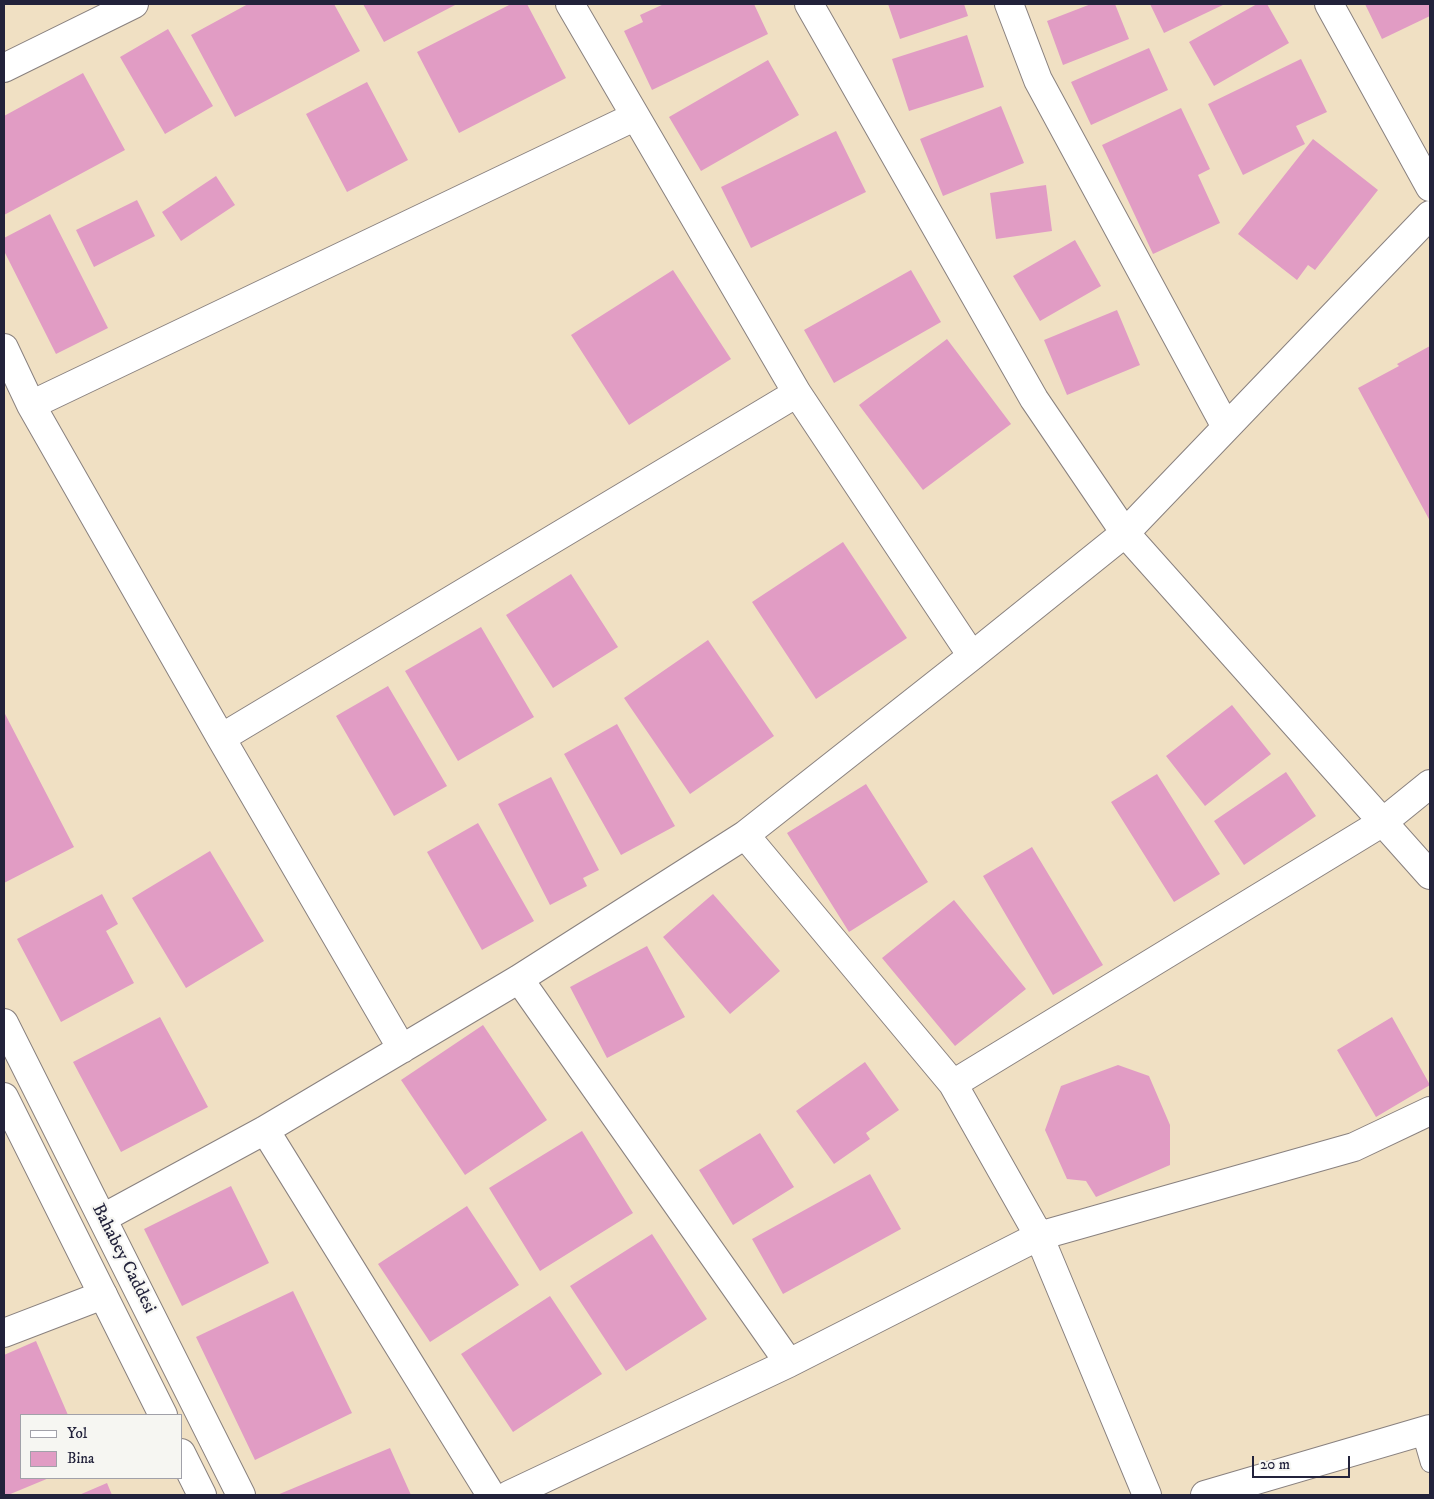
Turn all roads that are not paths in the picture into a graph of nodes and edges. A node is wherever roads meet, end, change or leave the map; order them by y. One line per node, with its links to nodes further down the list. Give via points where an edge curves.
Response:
1 (134, 4): 6 (street)
2 (571, 4): 7 (street)
3 (809, 4): 14 (street, via 1034,399)
4 (1009, 4): 13 (street, via 1038,80)
5 (1330, 4): 8 (street)
6 (4, 68)
7 (634, 116): 11 (street); 12 (street)
8 (1430, 187)
9 (1430, 215): 13 (street)
10 (4, 348): 12 (street)
11 (796, 393): 15 (street); 16 (street)
12 (31, 405): 16 (street)
13 (1226, 427): 14 (street)
14 (1125, 533): 15 (street); 18 (street)
15 (972, 656): 19 (street)
16 (221, 738): 23 (street)
17 (1430, 784): 18 (street)
18 (1383, 822): 20 (street); 24 (street)
19 (745, 836): 21 (street); 24 (street)
20 (1430, 875)
21 (519, 979): 23 (street); 32 (street)
22 (4, 1024): 28 (street, Bahabey Caddesi)
23 (402, 1049): 27 (street)
24 (953, 1084): 29 (street)
25 (4, 1097): 30 (street, Bahabey Caddesi)
26 (1430, 1111): 29 (street, via 1354,1147)
27 (265, 1130): 28 (street); 39 (street)
28 (103, 1218): 38 (street, Bahabey Caddesi)
29 (1039, 1236): 32 (street); 41 (street)
30 (103, 1295): 31 (street); 33 (street, Bahabey Caddesi)
31 (4, 1333)
32 (790, 1363): 40 (street)
33 (162, 1414)
34 (1426, 1430): 36 (lane); 42 (street)
35 (182, 1455): 37 (street)
36 (1430, 1464)
37 (202, 1495)
38 (241, 1495)
39 (491, 1495)
40 (509, 1495)
41 (1147, 1495)
42 (1205, 1495)

